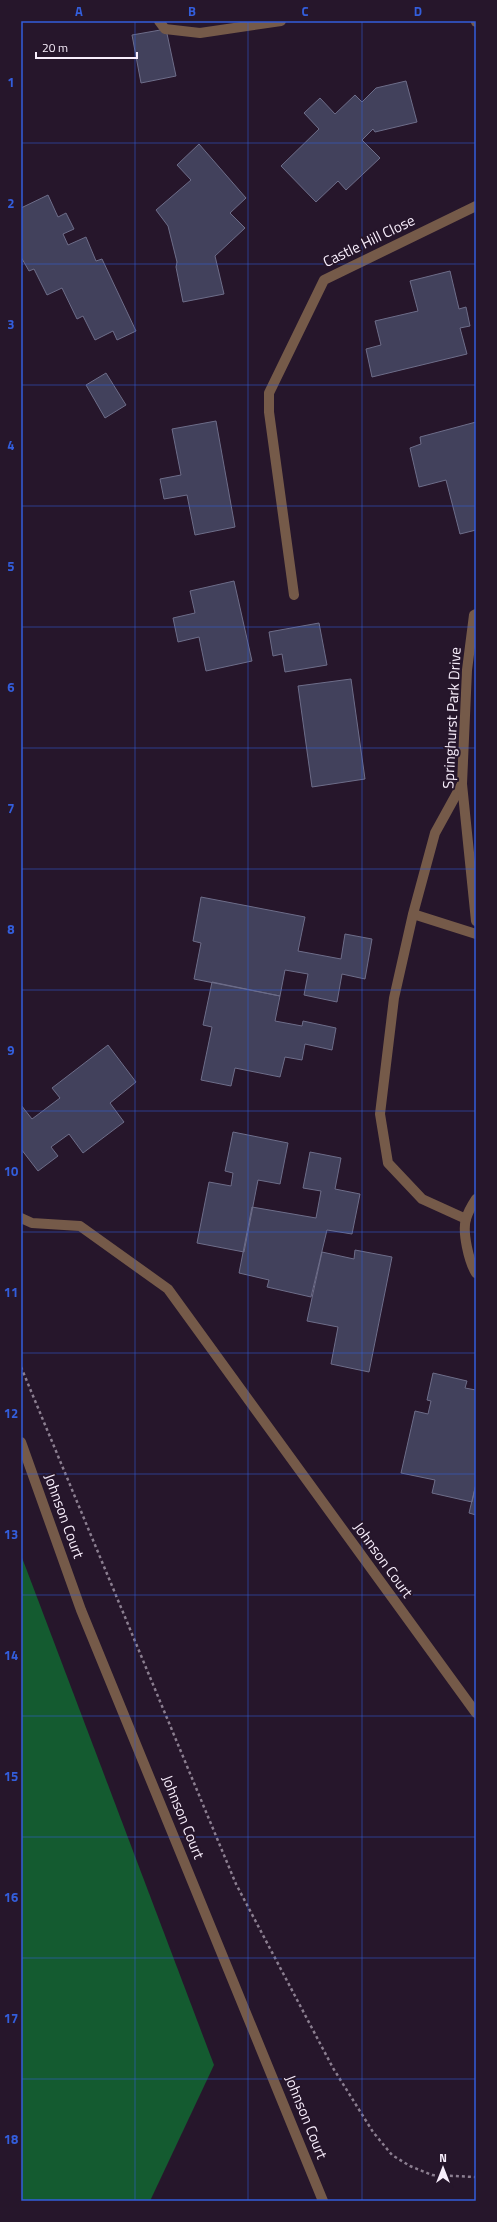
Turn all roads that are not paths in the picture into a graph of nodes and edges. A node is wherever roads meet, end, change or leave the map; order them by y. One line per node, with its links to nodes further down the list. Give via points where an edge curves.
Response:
1 (159, 21): 2 (street, via 165,29 200,33)
2 (281, 21)
3 (476, 206): 4 (street, Castle Hill Close, via 324,280 268,393 268,412)
4 (294, 595)
5 (476, 614): 6 (street, Springhurst Park Drive, via 467,670)
6 (462, 784): 7 (street, via 435,833); 8 (street, Springhurst Park Drive)
7 (413, 914): 9 (street); 12 (street, via 394,998 380,1114 388,1163 422,1199)
8 (476, 921)
9 (476, 934)
10 (476, 1199): 12 (street)
11 (21, 1218): 15 (street, Johnson Court, via 32,1223 80,1226 168,1289)
12 (466, 1219): 13 (street, via 466,1238)
13 (476, 1273)
14 (21, 1442): 16 (street, Johnson Court, via 81,1610)
15 (476, 1713)
16 (323, 2201)

